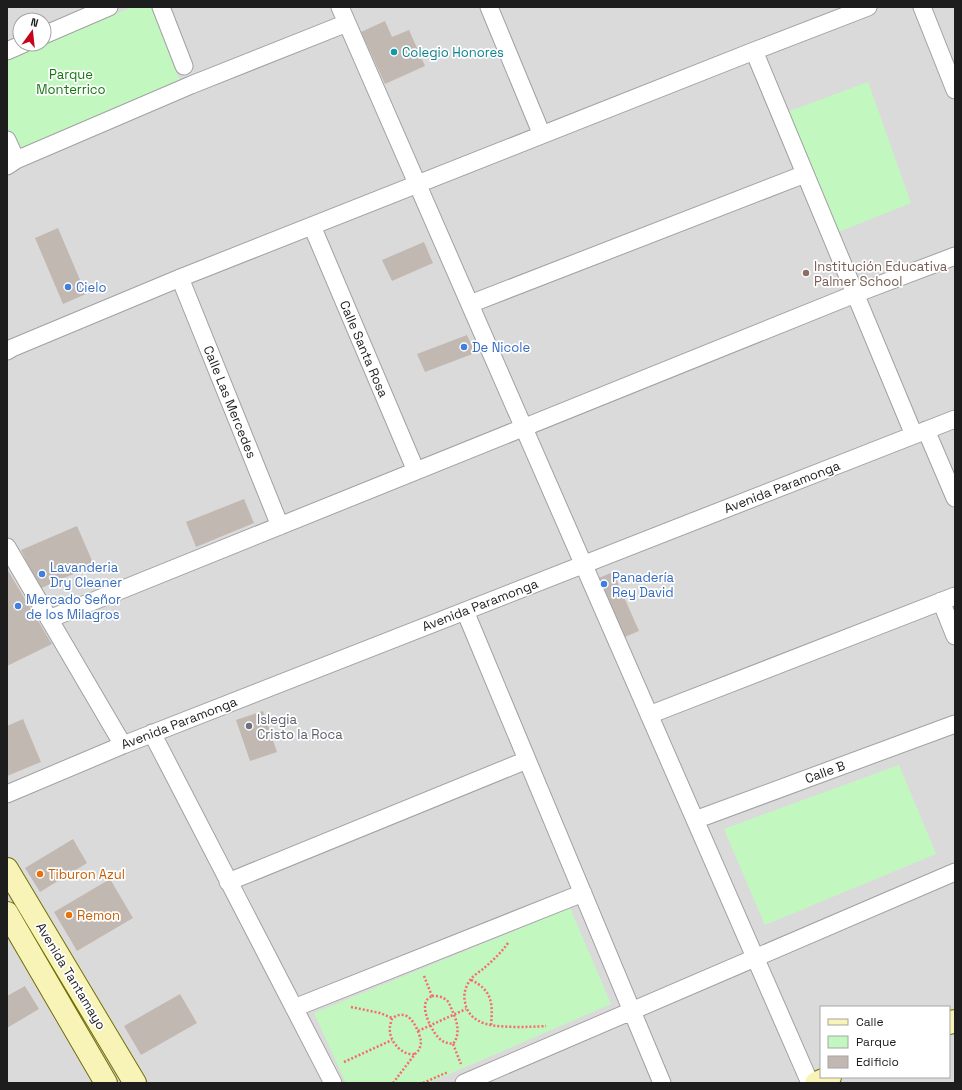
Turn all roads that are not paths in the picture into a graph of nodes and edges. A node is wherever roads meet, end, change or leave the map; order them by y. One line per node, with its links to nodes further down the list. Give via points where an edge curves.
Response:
1 (109, 7): 8 (street)
2 (160, 7): 10 (street)
3 (340, 7): 7 (street)
4 (868, 7): 9 (street)
5 (922, 7): 11 (street)
6 (494, 8): 12 (street)
7 (347, 24): 14 (street, via 191,85); 16 (street)
8 (52, 32)
9 (754, 51): 12 (street); 15 (street)
10 (184, 66)
11 (955, 90)
12 (542, 135): 16 (street)
13 (7, 140): 14 (street)
14 (12, 163)
15 (805, 174): 20 (street); 21 (street)
16 (417, 185): 17 (street); 21 (street)
17 (312, 226): 19 (street); 26 (street, Calle Santa Rosa)
18 (955, 256): 20 (street)
19 (180, 278): 22 (street); 28 (street, Calle Las Mercedes)
20 (855, 294): 24 (street); 25 (street)
21 (470, 304): 24 (street)
22 (7, 351)
23 (955, 419): 25 (street, Avenida Paramonga)
24 (524, 428): 26 (street); 30 (street)
25 (920, 433): 27 (street); 30 (street, Avenida Paramonga)
26 (416, 471): 28 (street)
27 (955, 498)
28 (280, 526): 33 (street)
29 (7, 546): 33 (street)
30 (583, 564): 32 (street, Avenida Paramonga); 35 (street)
31 (948, 599): 34 (street); 35 (street)
32 (465, 611): 37 (street, Avenida Paramonga); 39 (street)
33 (49, 619): 38 (street)
34 (955, 636)
35 (649, 715): 41 (street)
36 (955, 724): 41 (street, Calle B)
37 (152, 734): 38 (street, Avenida Paramonga); 44 (street)
38 (123, 745): 40 (street, Avenida Paramonga)
39 (527, 760): 44 (street); 45 (street)
40 (7, 794)
41 (695, 820): 47 (street)
42 (7, 869): 52 (street, Avenida Tantamayo)
43 (955, 872): 47 (street)
44 (228, 882): 48 (street)
45 (583, 893): 48 (street); 49 (street)
46 (7, 913): 51 (street, Avenida Tantamayo)
47 (755, 958): 49 (street); 56 (street)
48 (294, 1008): 53 (street)
49 (632, 1011): 54 (street); 55 (street)
50 (828, 1078): 57 (street)
51 (106, 1083)
52 (135, 1083)
53 (333, 1083)
54 (464, 1083)
55 (662, 1083)
56 (810, 1083)
57 (816, 1083)

